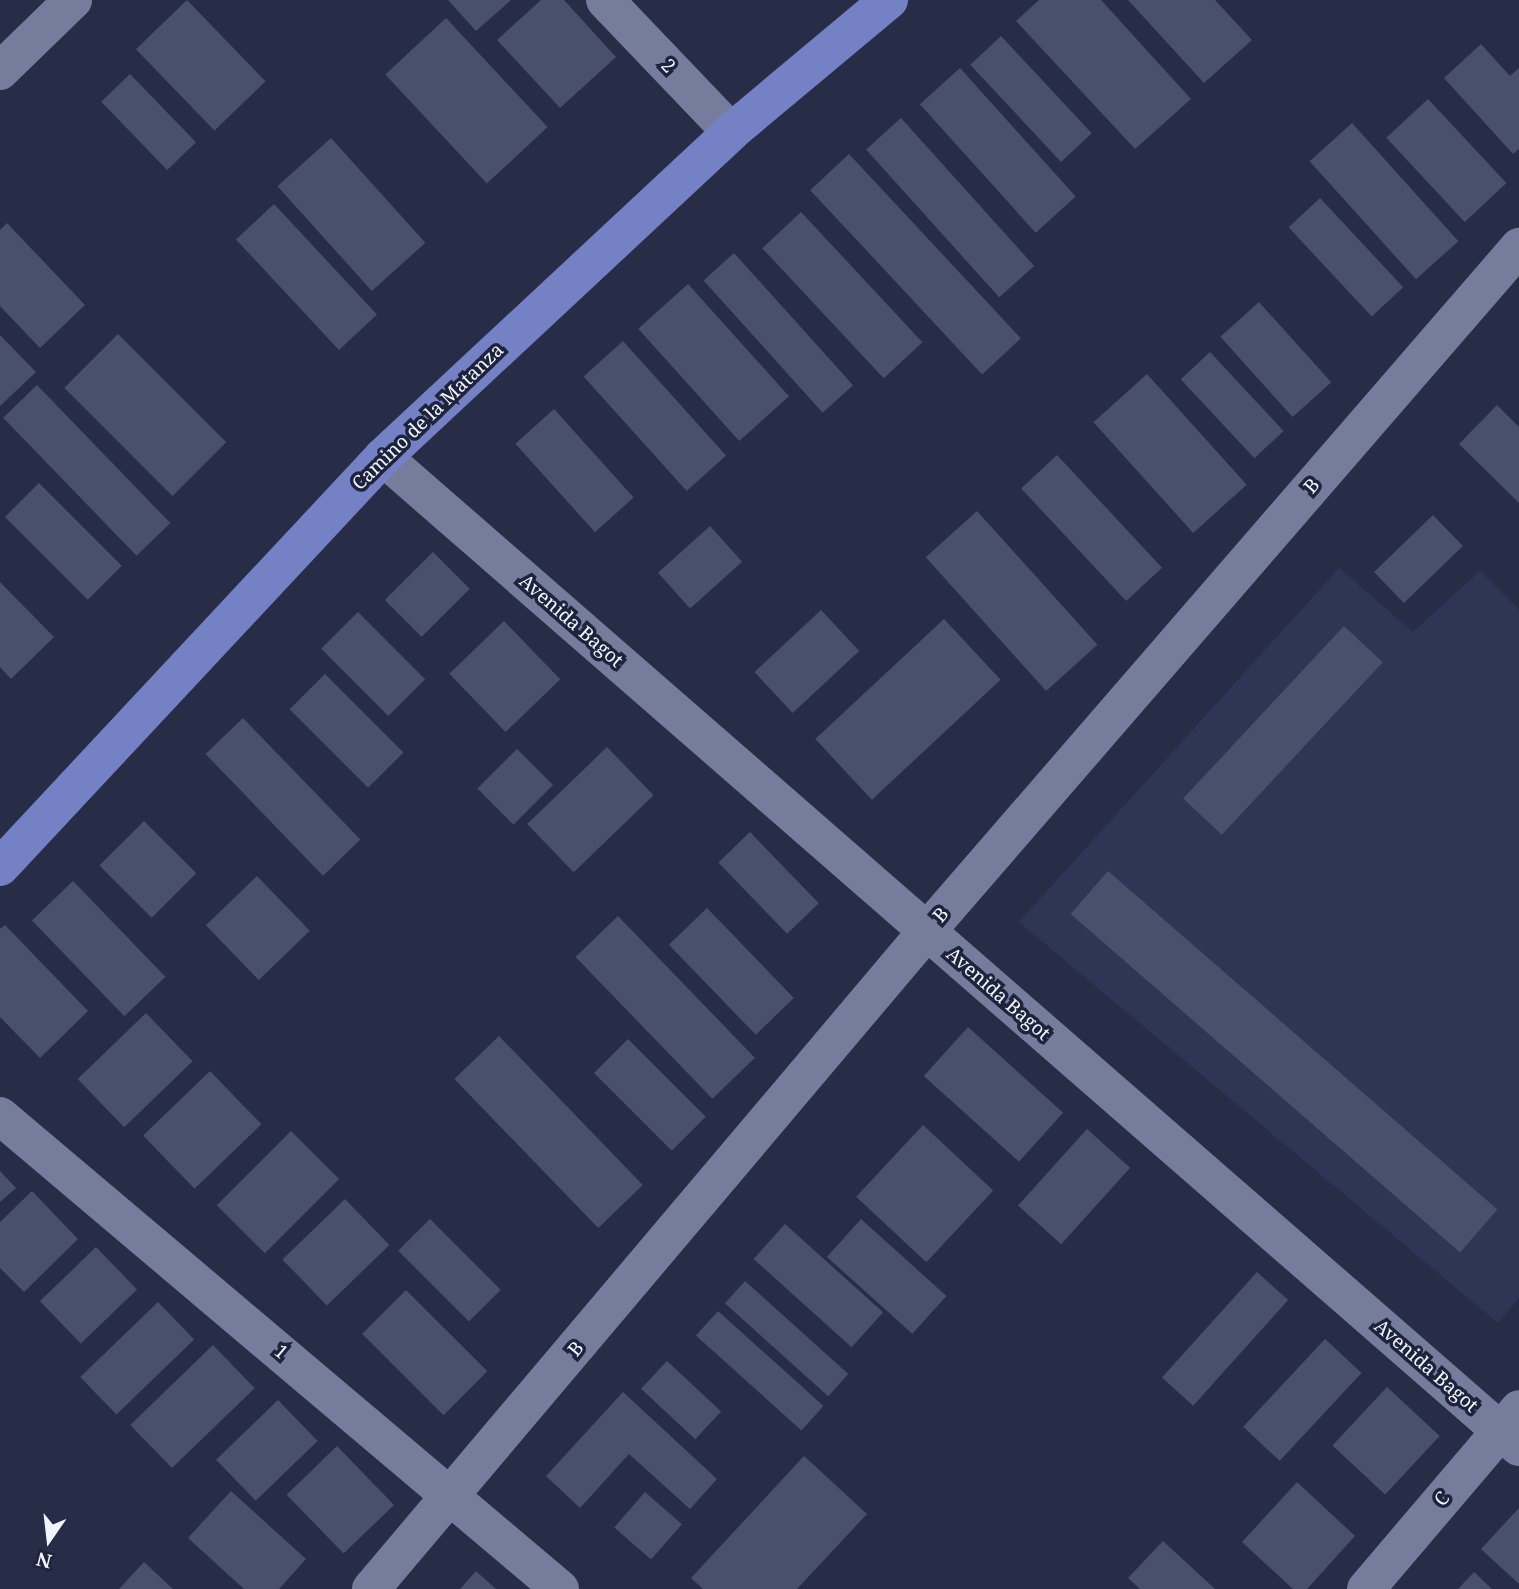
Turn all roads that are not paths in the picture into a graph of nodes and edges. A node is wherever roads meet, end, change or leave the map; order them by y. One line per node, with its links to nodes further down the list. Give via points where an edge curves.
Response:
1 (73, 0): 4 (street)
2 (605, 0): 5 (street, 2)
3 (889, 0): 5 (main road, Camino de la Matanza)
4 (0, 71)
5 (731, 132): 7 (main road, Camino de la Matanza)
6 (1519, 247): 9 (street, B)
7 (383, 457): 8 (main road, Camino de la Matanza); 9 (street, Avenida Bagot)
8 (0, 867)
9 (927, 932): 11 (street, Avenida Bagot); 12 (street, B)
10 (0, 1116): 12 (street, 1)
11 (1513, 1429): 15 (street, C)
12 (453, 1496): 13 (street, B); 14 (street, 1)
13 (372, 1589)
14 (560, 1589)
15 (1366, 1589)

